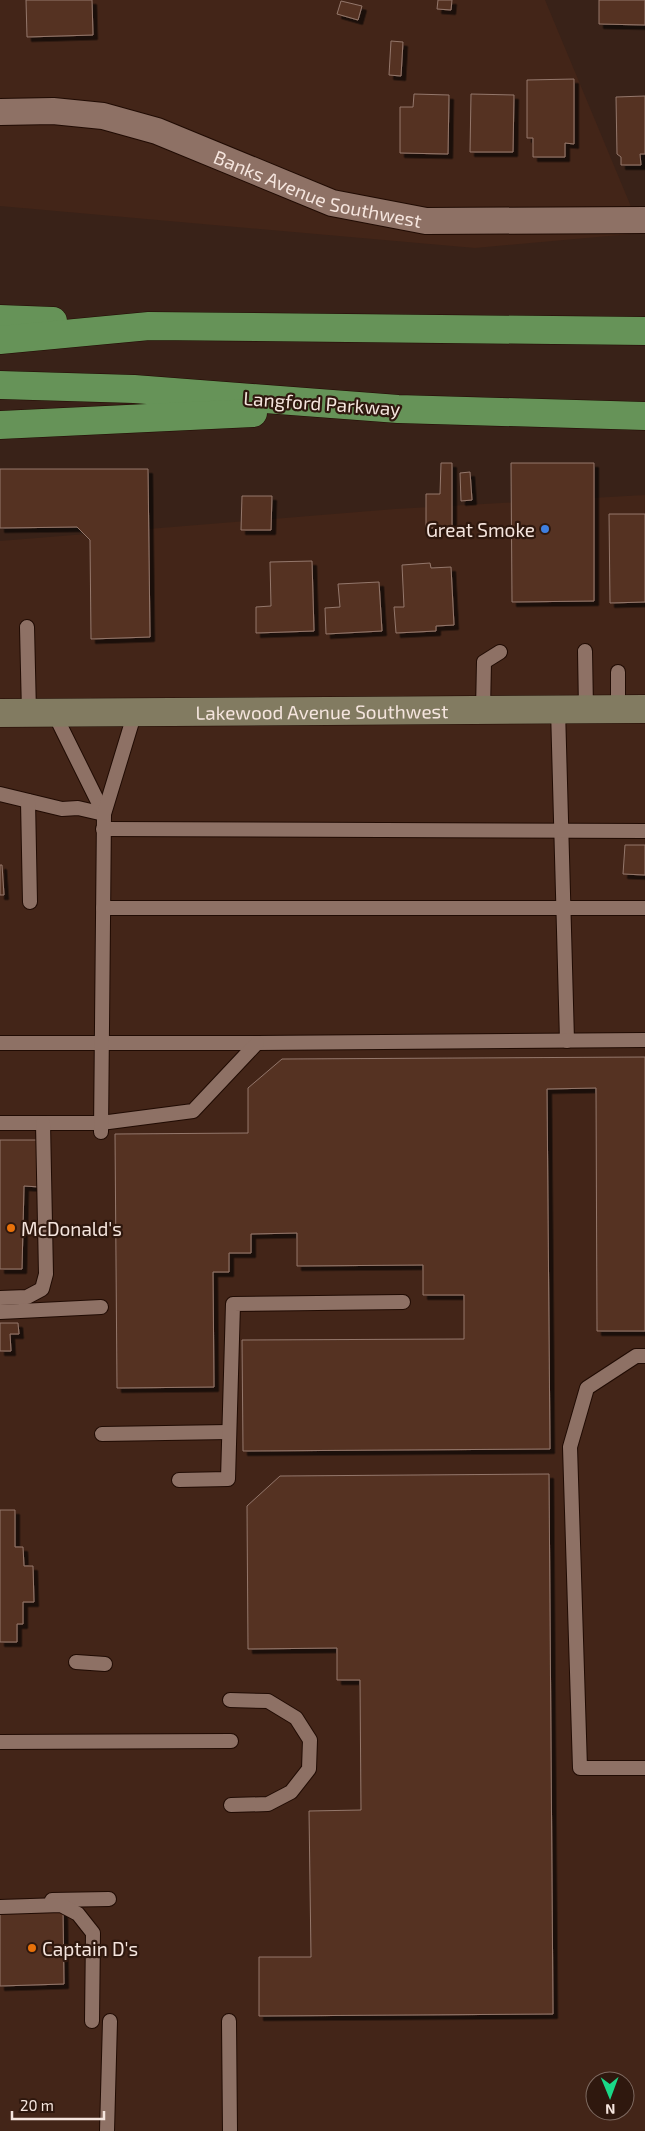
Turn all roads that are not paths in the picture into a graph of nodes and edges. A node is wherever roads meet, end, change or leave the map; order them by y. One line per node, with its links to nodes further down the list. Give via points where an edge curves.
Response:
1 (0, 112): 2 (street, Banks Avenue Southwest, via 53,111 103,116 157,130 332,203 426,221)
2 (645, 220)
3 (0, 318): 4 (highway)
4 (149, 326): 5 (highway); 6 (highway)
5 (645, 332)
6 (0, 340)
7 (0, 385): 8 (highway, Langford Parkway, via 134,389)
8 (398, 408): 9 (highway, Langford Parkway); 10 (highway)
9 (645, 416)
10 (0, 425)
11 (28, 627): 22 (lane)
12 (585, 651): 15 (lane)
13 (500, 652): 18 (lane, via 484,662)
14 (618, 672): 16 (lane)
15 (586, 709): 16 (street, Lakewood Avenue Southwest); 19 (street, Lakewood Avenue Southwest)
16 (618, 709): 17 (street, Lakewood Avenue Southwest)
17 (645, 709)
18 (483, 710): 19 (street, Lakewood Avenue Southwest); 20 (street, Lakewood Avenue Southwest)
19 (558, 710): 27 (lane)
20 (135, 712): 22 (street, Lakewood Avenue Southwest); 25 (lane)
21 (0, 713): 22 (street, Lakewood Avenue Southwest)
22 (41, 713): 25 (lane)
23 (0, 794): 24 (lane)
24 (28, 801): 25 (lane); 29 (lane)
25 (104, 814): 26 (lane)
26 (103, 828): 27 (lane); 31 (lane)
27 (561, 831): 28 (lane); 30 (lane)
28 (645, 831)
29 (30, 902)
30 (564, 907): 31 (lane); 32 (lane); 34 (lane)
31 (103, 908): 37 (lane)
32 (645, 908)
33 (645, 1040): 34 (lane)
34 (567, 1041): 36 (lane)
35 (0, 1042): 37 (lane)
36 (257, 1043): 37 (lane); 40 (lane, via 193,1111)
37 (102, 1044): 40 (lane)
38 (0, 1123): 39 (lane)
39 (43, 1123): 40 (lane); 41 (lane, via 46,1274 42,1289 27,1297)
40 (101, 1127)
41 (0, 1298)
42 (403, 1302): 46 (lane, via 233,1304)
43 (101, 1308): 44 (lane)
44 (0, 1312)
45 (645, 1356): 54 (lane, via 636,1356 587,1388 570,1447 580,1768)
46 (229, 1432): 47 (lane); 48 (lane, via 228,1479)
47 (102, 1434)
48 (179, 1480)
49 (76, 1662): 50 (lane)
50 (105, 1664)
51 (230, 1700): 55 (lane, via 268,1701 296,1718 310,1740 308,1769 291,1792 268,1804)
52 (230, 1741): 53 (lane)
53 (0, 1742)
54 (645, 1768)
55 (231, 1805)
56 (109, 1899): 57 (lane)
57 (0, 1900)
58 (0, 1907): 59 (lane, via 61,1905 78,1914 94,1933)
59 (92, 2021)
60 (110, 2021): 62 (lane)
61 (229, 2021): 63 (lane)
62 (107, 2131)
63 (230, 2131)

